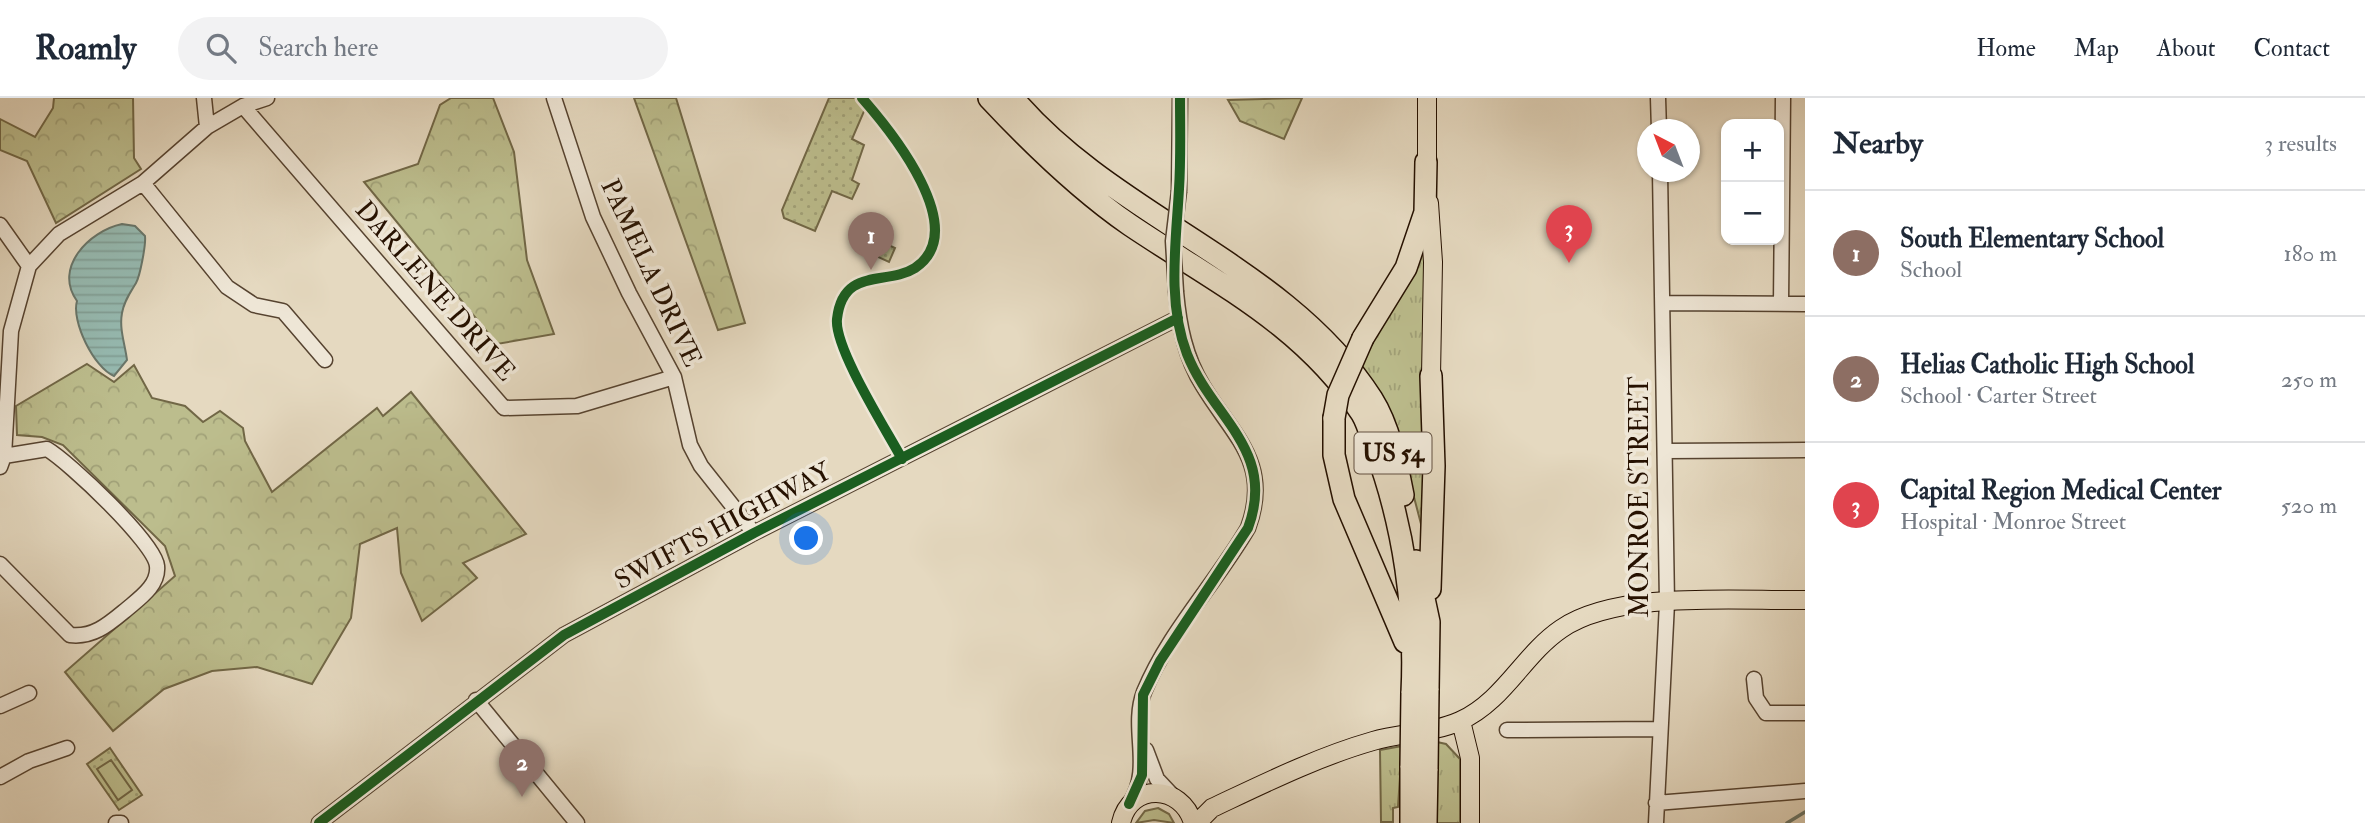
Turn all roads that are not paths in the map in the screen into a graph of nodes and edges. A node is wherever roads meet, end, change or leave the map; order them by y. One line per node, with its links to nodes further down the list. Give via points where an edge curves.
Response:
1 (204, 98): 12 (street)
2 (267, 98): 10 (street)
3 (554, 98): 24 (street, PAMELA DRIVE, via 593,216)
4 (989, 98): 33 (highway, US 54, via 1041,152 1128,224 1275,318 1318,360 1363,415 1390,488 1406,571)
5 (1013, 98): 32 (highway, US 54, via 1104,181 1289,306 1329,344 1373,401 1398,464)
6 (1180, 98): 21 (street, bridge, via 1179,191 1173,241)
7 (1427, 98): 13 (main road)
8 (1658, 98): 11 (street)
9 (1783, 98): 19 (street)
10 (243, 106): 12 (street); 24 (street, DARLENE DRIVE, via 504,408 577,406)
11 (1659, 119)
12 (207, 127): 15 (street)
13 (1426, 162): 23 (main road, via 1433,262); 33 (highway, bridge, via 1425,212 1406,268 1363,338 1338,395 1334,418 1334,455 1344,499)
14 (1660, 182): 18 (street, MONROE STREET)
15 (143, 183): 17 (street, via 59,234); 22 (street, via 228,287 254,305 283,311)
16 (0, 225): 17 (street)
17 (29, 266): 27 (street, via 11,331)
18 (1663, 303): 19 (street); 26 (street, MONROE STREET)
19 (1782, 303): 20 (street)
20 (1805, 304)
21 (1178, 318): 28 (street, SWIFTS HIGHWAY); 43 (street, via 1187,354 1202,385 1244,442 1256,490 1248,527 1160,660 1143,695)
22 (325, 360)
23 (1430, 376): 32 (highway, via 1434,466)
24 (674, 377): 28 (street, PAMELA DRIVE, via 690,445)
25 (1805, 450): 26 (street)
26 (1666, 451): 31 (street, MONROE STREET)
27 (2, 462): 29 (street, via 47,449 62,458 154,555 158,568 155,582 142,597 106,626 85,636 70,635)
28 (754, 533): 37 (street, SWIFTS HIGHWAY, via 564,635)
29 (0, 564)
30 (1805, 600): 31 (main road)
31 (1667, 603): 40 (main road, via 1597,611 1572,622 1542,643 1502,691); 41 (street, MONROE STREET)
32 (1429, 622): 35 (highway, US 54)
33 (1413, 664): 35 (highway, US 54)
34 (1754, 679): 39 (street, via 1756,698 1766,713)
35 (1420, 691): 45 (highway, US 54, bridge)
36 (29, 693): 38 (street)
37 (476, 700): 53 (street, SWIFTS HIGHWAY); 54 (street)
38 (0, 706)
39 (1805, 713)
40 (1461, 721): 47 (main road, via 1343,750); 59 (main road, via 1470,758)
41 (1660, 729): 42 (street); 51 (street, MONROE STREET)
42 (1507, 730)
43 (1142, 739): 50 (street, via 1157,779); 52 (street, via 1142,775)
44 (67, 748): 46 (street)
45 (1419, 767): 57 (highway, US 54); 58 (highway, US 54)
46 (0, 777)
47 (1270, 782): 48 (main road); 50 (main road)
48 (1251, 791): 55 (main road, via 1212,808); 56 (main road)
49 (1805, 791): 51 (street)
50 (1178, 799): 52 (main road, via 1150,792); 55 (main road)
51 (1656, 803): 60 (street, MONROE STREET)
52 (1122, 816)
53 (319, 823)
54 (577, 823)
55 (1195, 823)
56 (1211, 823)
57 (1411, 823)
58 (1426, 823)
59 (1469, 823)
60 (1656, 823)

